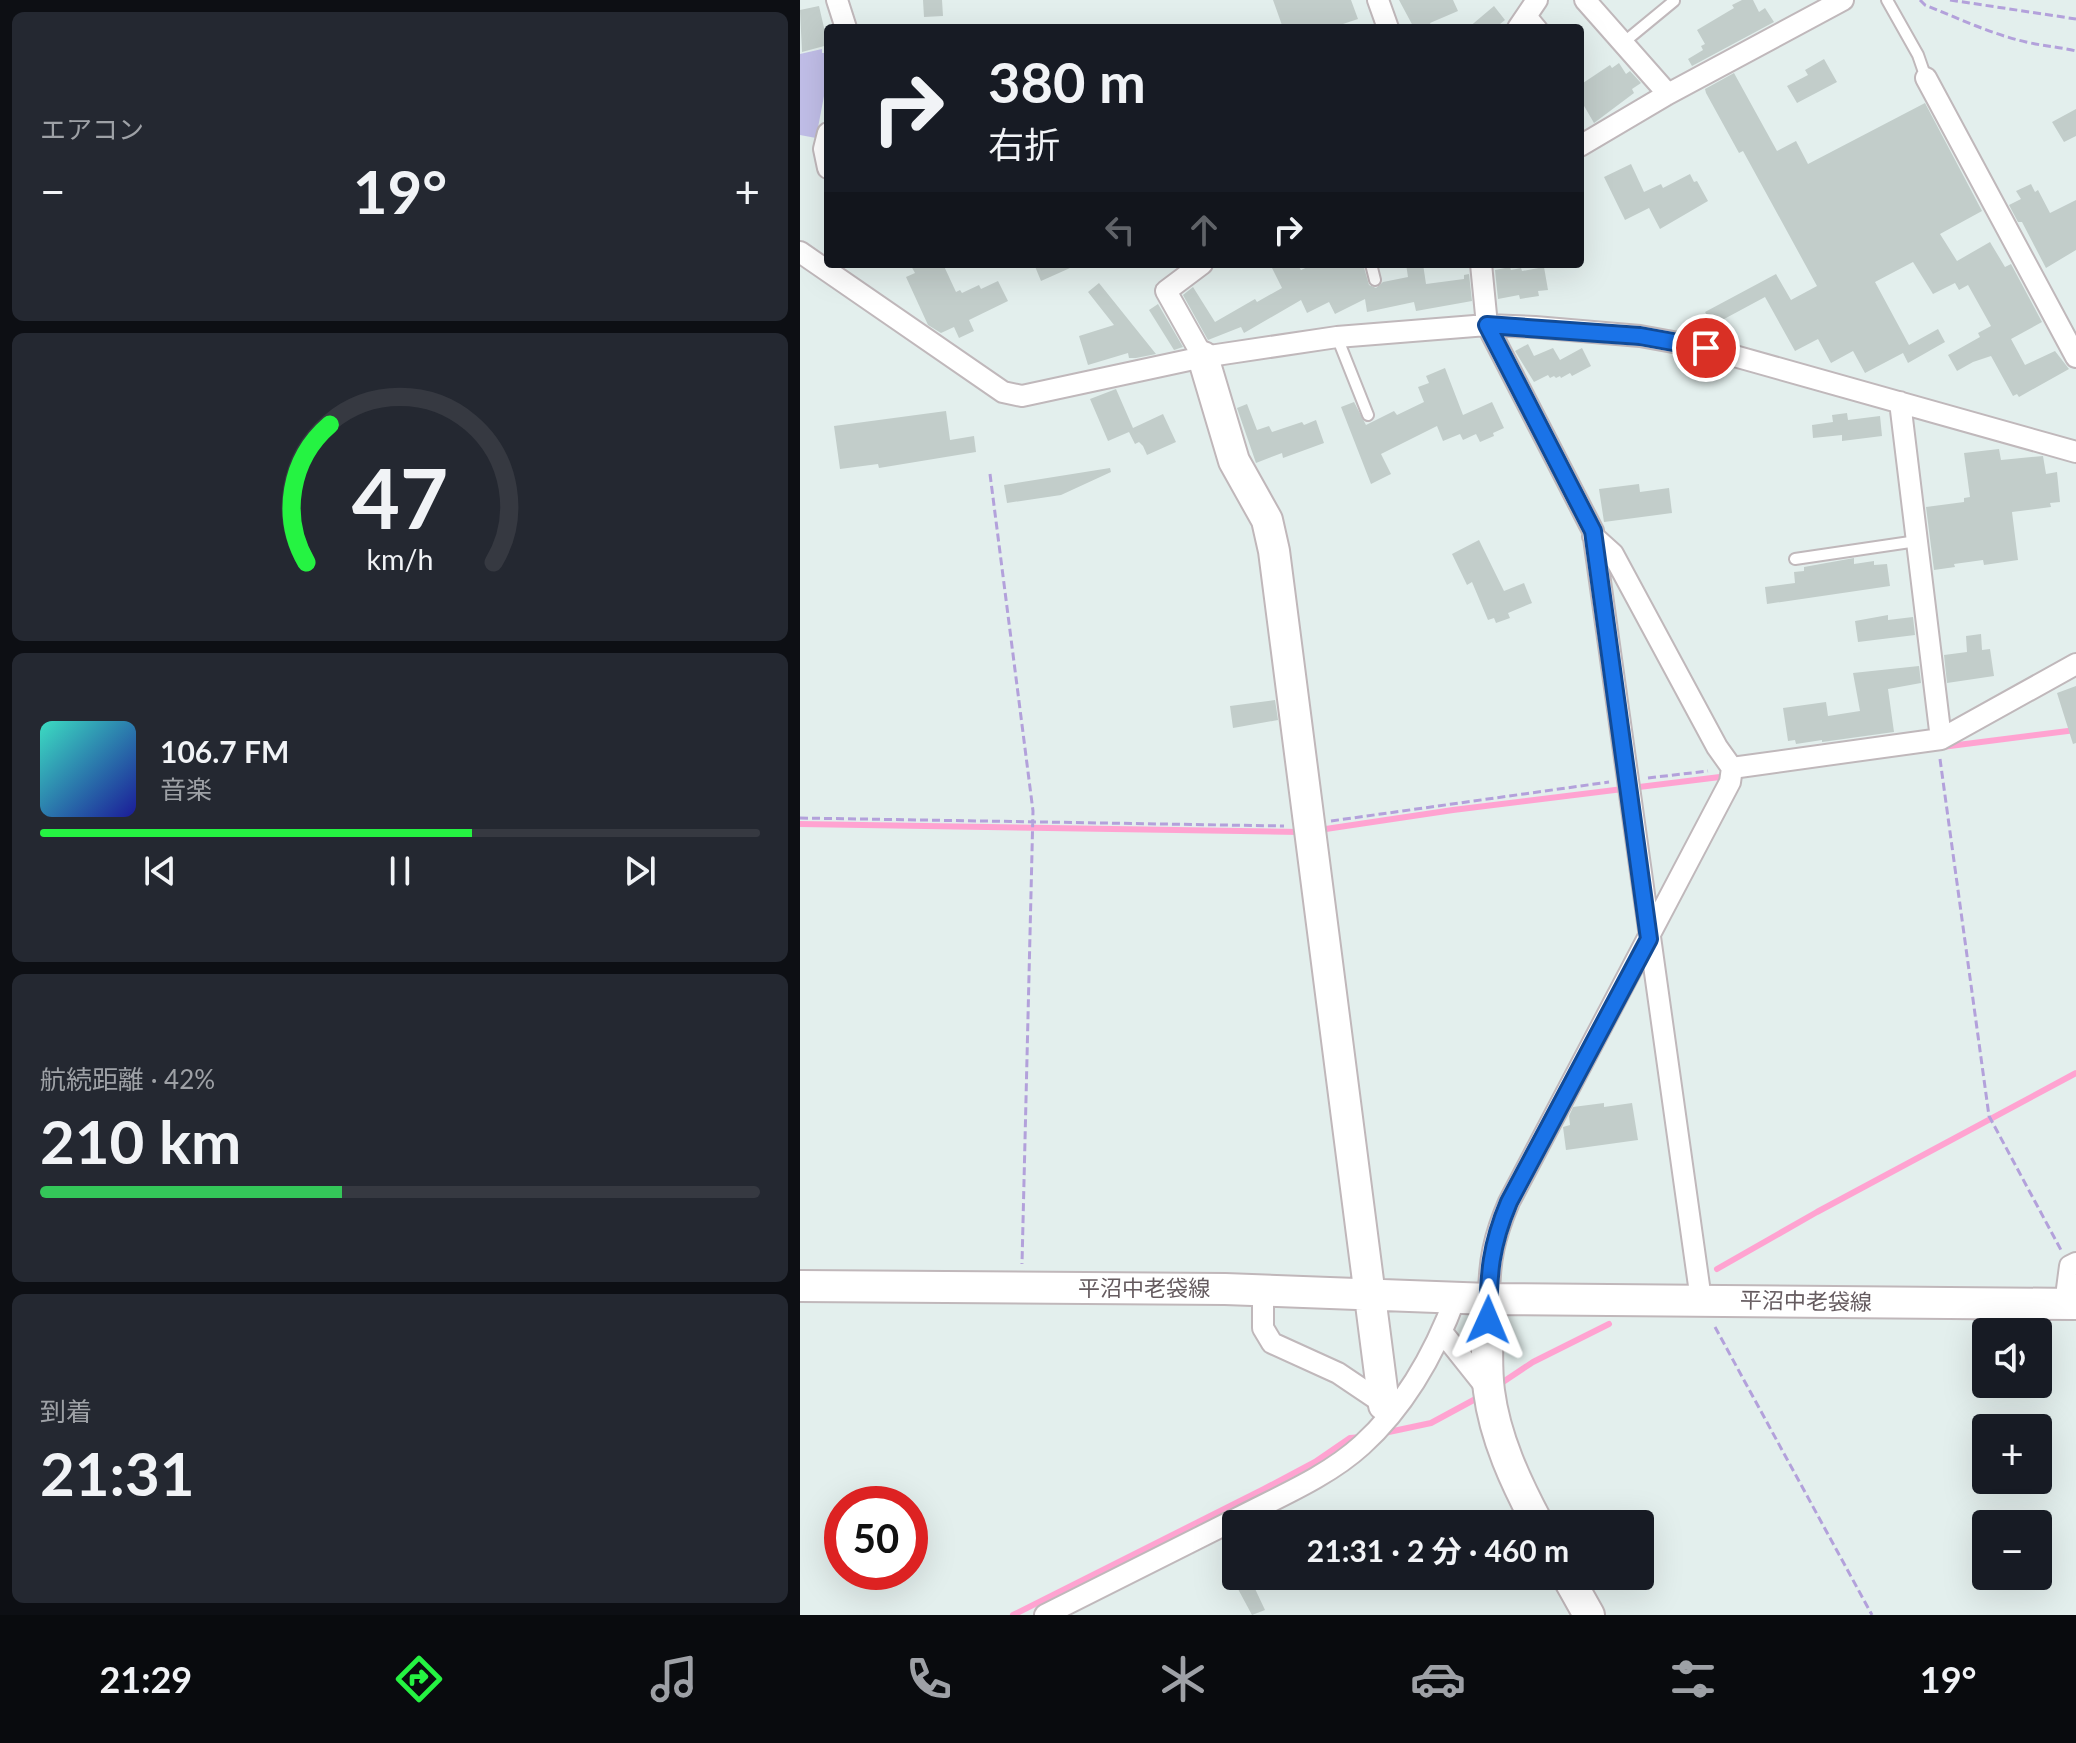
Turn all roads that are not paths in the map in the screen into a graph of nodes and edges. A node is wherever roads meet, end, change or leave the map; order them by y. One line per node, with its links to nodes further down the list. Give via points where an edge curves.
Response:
1 (837, 0): 7 (street)
2 (1378, 0): 8 (street)
3 (1585, 0): 9 (street)
4 (1843, 0): 11 (street)
5 (1887, 0): 10 (lane)
6 (1674, 1): 9 (lane)
7 (845, 24)
8 (1387, 24)
9 (1623, 44): 11 (street)
10 (1926, 78): 23 (street)
11 (1668, 94): 12 (street)
12 (1584, 144)
13 (800, 252): 19 (street)
14 (847, 268): 19 (street)
15 (1197, 268): 22 (street, via 1166,291)
16 (1372, 268): 18 (lane)
17 (1481, 268): 20 (street)
18 (1375, 280)
19 (850, 288): 22 (street, via 1003,392 1022,396)
20 (1487, 325): 21 (street); 24 (street, via 1671,341); 27 (street)
21 (1337, 337): 22 (street); 25 (lane)
22 (1203, 357): 37 (main road, via 1234,461 1267,520 1274,551)
23 (2076, 357)
24 (1900, 402): 26 (street); 28 (street)
25 (1368, 415)
26 (2076, 452)
27 (1593, 536): 32 (street, via 1613,554); 33 (street)
28 (1917, 541): 29 (lane); 31 (street)
29 (1795, 559)
30 (2076, 664): 31 (street)
31 (1939, 739): 32 (street)
32 (1732, 768): 33 (street, via 1730,782)
33 (1649, 939): 39 (street, via 1509,1202 1489,1263); 40 (street)
34 (2073, 1264): 41 (street)
35 (800, 1286): 36 (main road, 平沼中老袋線)
36 (1263, 1290): 37 (main road, 平沼中老袋線); 44 (street, via 1263,1328 1272,1343 1338,1373)
37 (1372, 1294): 38 (main road, 平沼中老袋線); 44 (main road)
38 (1456, 1296): 39 (main road, 平沼中老袋線); 42 (street)
39 (1489, 1299): 40 (main road, 平沼中老袋線); 43 (main road)
40 (1701, 1300): 41 (main road, 平沼中老袋線)
41 (2070, 1304)
42 (1442, 1332): 43 (street); 44 (street)
43 (1489, 1391): 45 (main road, via 1497,1431)
44 (1389, 1408): 47 (street, via 1362,1446 1307,1483)
45 (1530, 1510)
46 (1575, 1590): 48 (main road)
47 (1045, 1615)
48 (1589, 1615)

